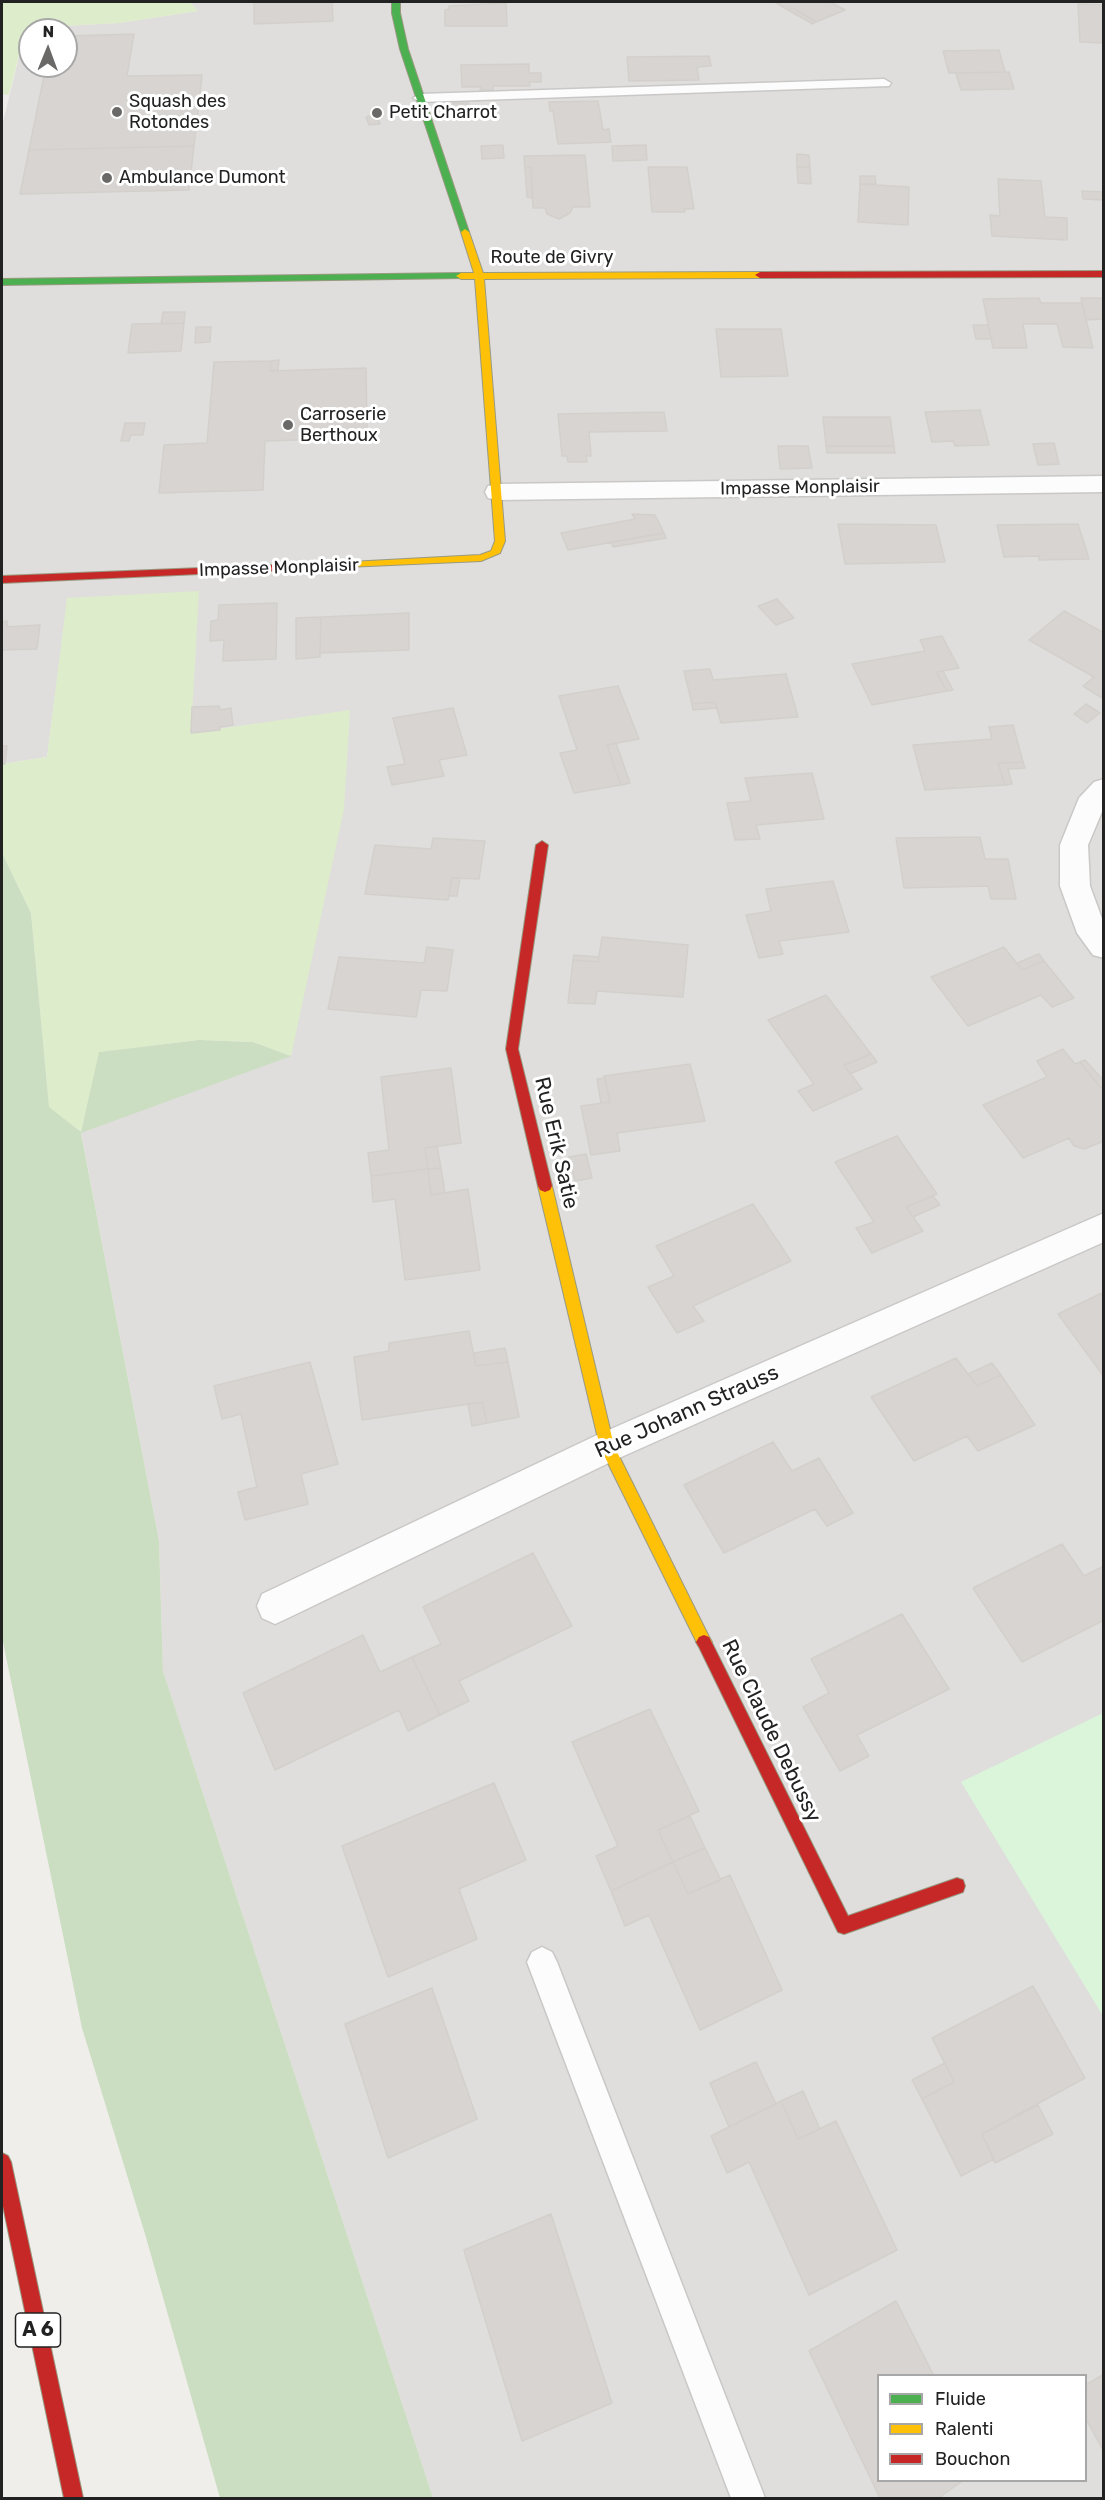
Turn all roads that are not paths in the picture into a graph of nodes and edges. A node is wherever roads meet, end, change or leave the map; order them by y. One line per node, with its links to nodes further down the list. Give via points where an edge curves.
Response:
1 (396, 2): 3 (main road, Impasse Monplaisir, via 404,49)
2 (884, 83): 3 (lane)
3 (420, 98): 5 (main road, Impasse Monplaisir)
4 (1104, 274): 5 (main road, Route de Givry)
5 (479, 276): 6 (main road, Route de Givry); 8 (main road, Impasse Monplaisir)
6 (2, 282)
7 (1104, 484): 8 (street, Impasse Monplaisir)
8 (497, 492): 9 (main road, Impasse Monplaisir, via 500,541 495,553 481,558)
9 (2, 580)
10 (1104, 789): 12 (street, via 1089,805 1074,845 1075,886 1092,933)
11 (542, 845): 14 (main road, Rue Erik Satie, via 512,1049)
12 (1104, 947)
13 (1104, 1227): 14 (street, Rue Johann Strauss)
14 (607, 1447): 15 (street, Rue Johann Strauss); 16 (main road, Rue Claude Debussy, via 844,1926)
15 (275, 1606)
16 (957, 1886)
17 (542, 1962): 20 (lane)
18 (2, 2162): 19 (main road, A 6)
19 (74, 2499)
20 (748, 2499)

